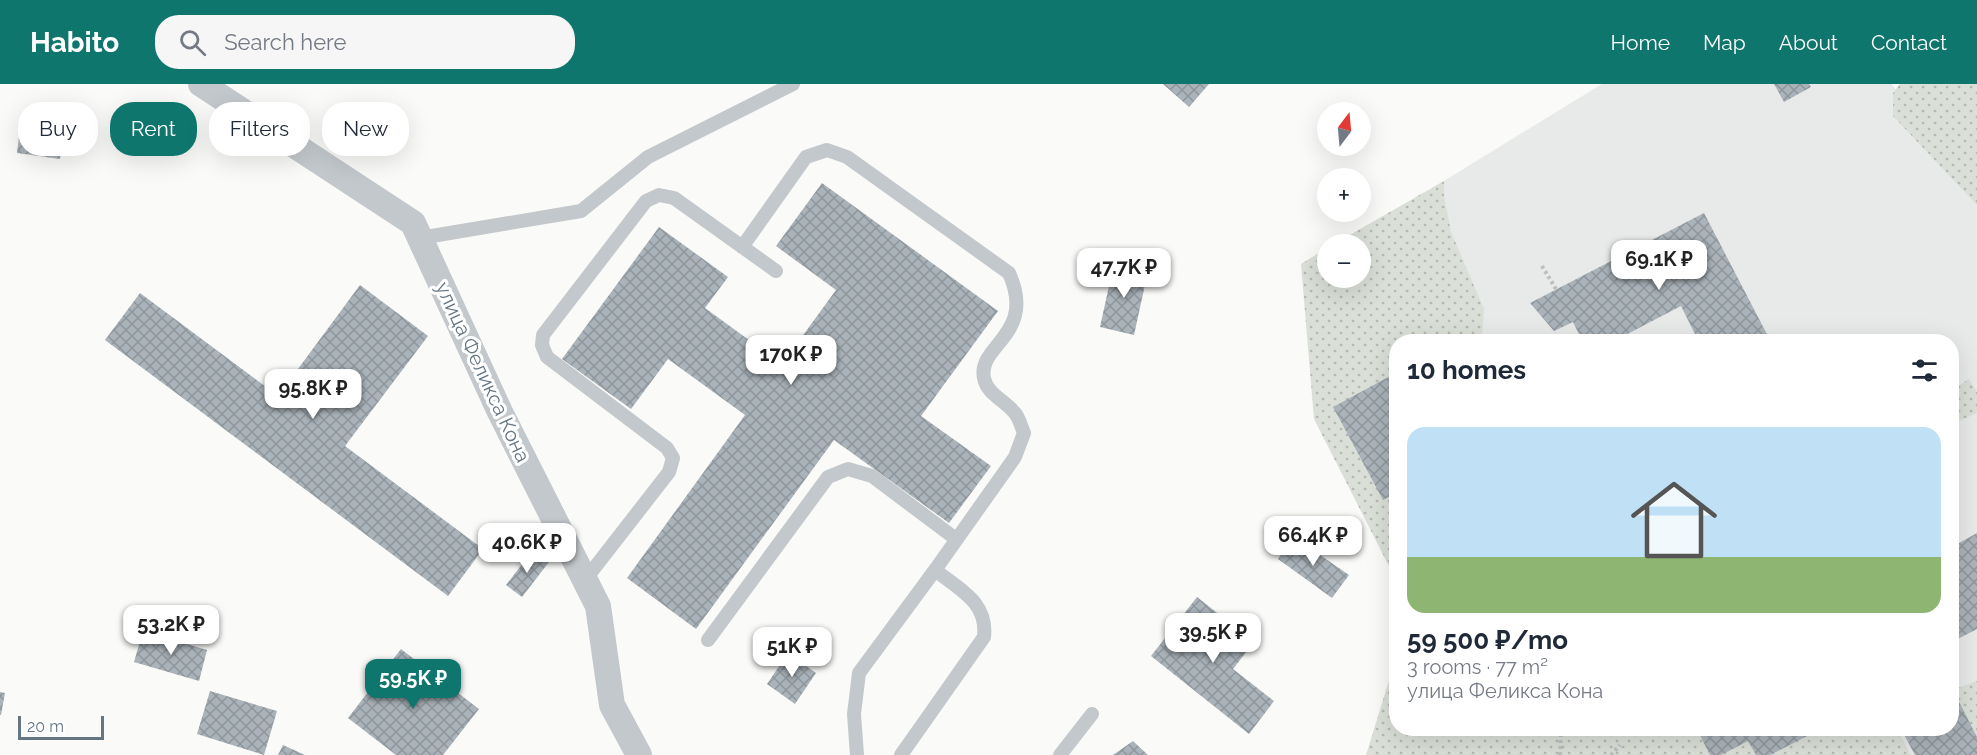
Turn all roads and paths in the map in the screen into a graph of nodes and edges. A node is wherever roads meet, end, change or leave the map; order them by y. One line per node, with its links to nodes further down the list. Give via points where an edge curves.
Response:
1 (201, 84): 3 (street, улица Феликса Кона, via 413,223)
2 (793, 84): 3 (lane, via 648,157 581,211)
3 (420, 238): 10 (street, улица Феликса Кона, via 500,412)
4 (742, 247): 6 (lane); 8 (lane, via 806,157 827,150 848,157 1009,273 1017,291 1017,317 986,364 983,376 990,391 1016,413 1024,433 1015,457); 10 (lane, via 674,198 659,195 646,201 543,335 547,357 667,448 673,458 669,472)
5 (1542, 266): 7 (path)
6 (776, 271)
7 (1556, 289)
8 (956, 539): 9 (lane); 11 (lane, via 872,476 848,469 828,477)
9 (935, 570): 16 (lane, via 859,673 854,714); 17 (lane, via 980,608 986,623 984,637)
10 (585, 580): 15 (street, улица Феликса Кона, via 598,606 612,705)
11 (708, 640)
12 (1092, 714): 18 (lane)
13 (1561, 736): 19 (path)
14 (1620, 745): 20 (path)
15 (639, 755)
16 (857, 755)
17 (901, 755)
18 (1060, 755)
19 (1560, 755)
20 (1611, 755)

